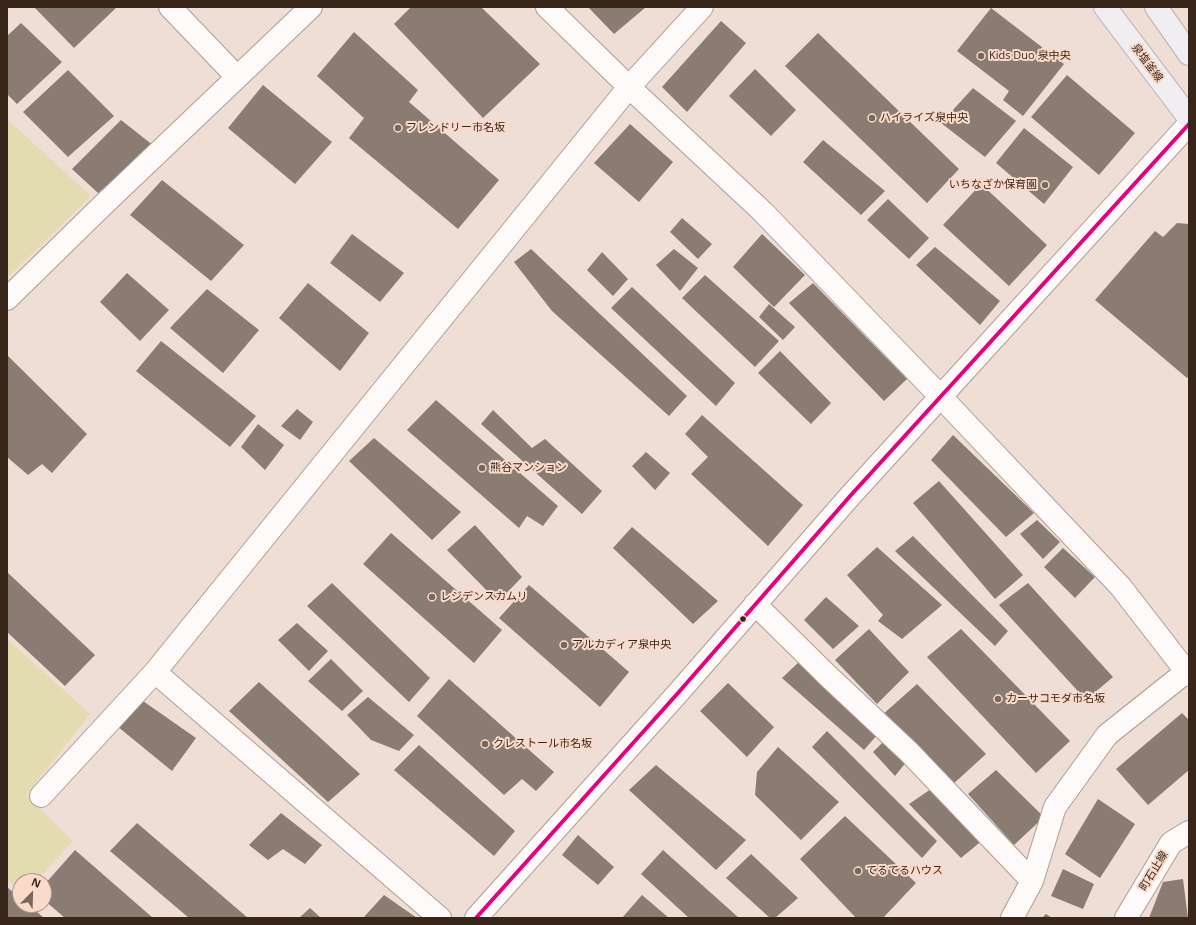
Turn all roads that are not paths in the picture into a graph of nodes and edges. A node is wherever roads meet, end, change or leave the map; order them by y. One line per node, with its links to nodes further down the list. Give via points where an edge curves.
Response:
1 (170, 7): 8 (street)
2 (311, 7): 8 (street)
3 (548, 7): 9 (street)
4 (702, 7): 9 (street)
5 (1105, 7): 10 (main road, 泉塩釜線)
6 (1156, 7): 7 (main road)
7 (1189, 54)
8 (237, 77): 12 (street)
9 (630, 87): 13 (street, via 763,212); 15 (street)
10 (1189, 118)
11 (1189, 124): 13 (street)
12 (7, 299)
13 (940, 396): 14 (street); 16 (street, via 1120,586)
14 (755, 604): 19 (street, via 909,752); 21 (street)
15 (155, 672): 17 (street); 20 (street)
16 (1188, 673): 19 (street, via 1107,734 1055,806)
17 (41, 796)
18 (1189, 832): 23 (street, 町石止線, via 1171,843)
19 (1032, 881): 22 (street)
20 (440, 918)
21 (476, 918)
22 (1012, 918)
23 (1126, 918)

